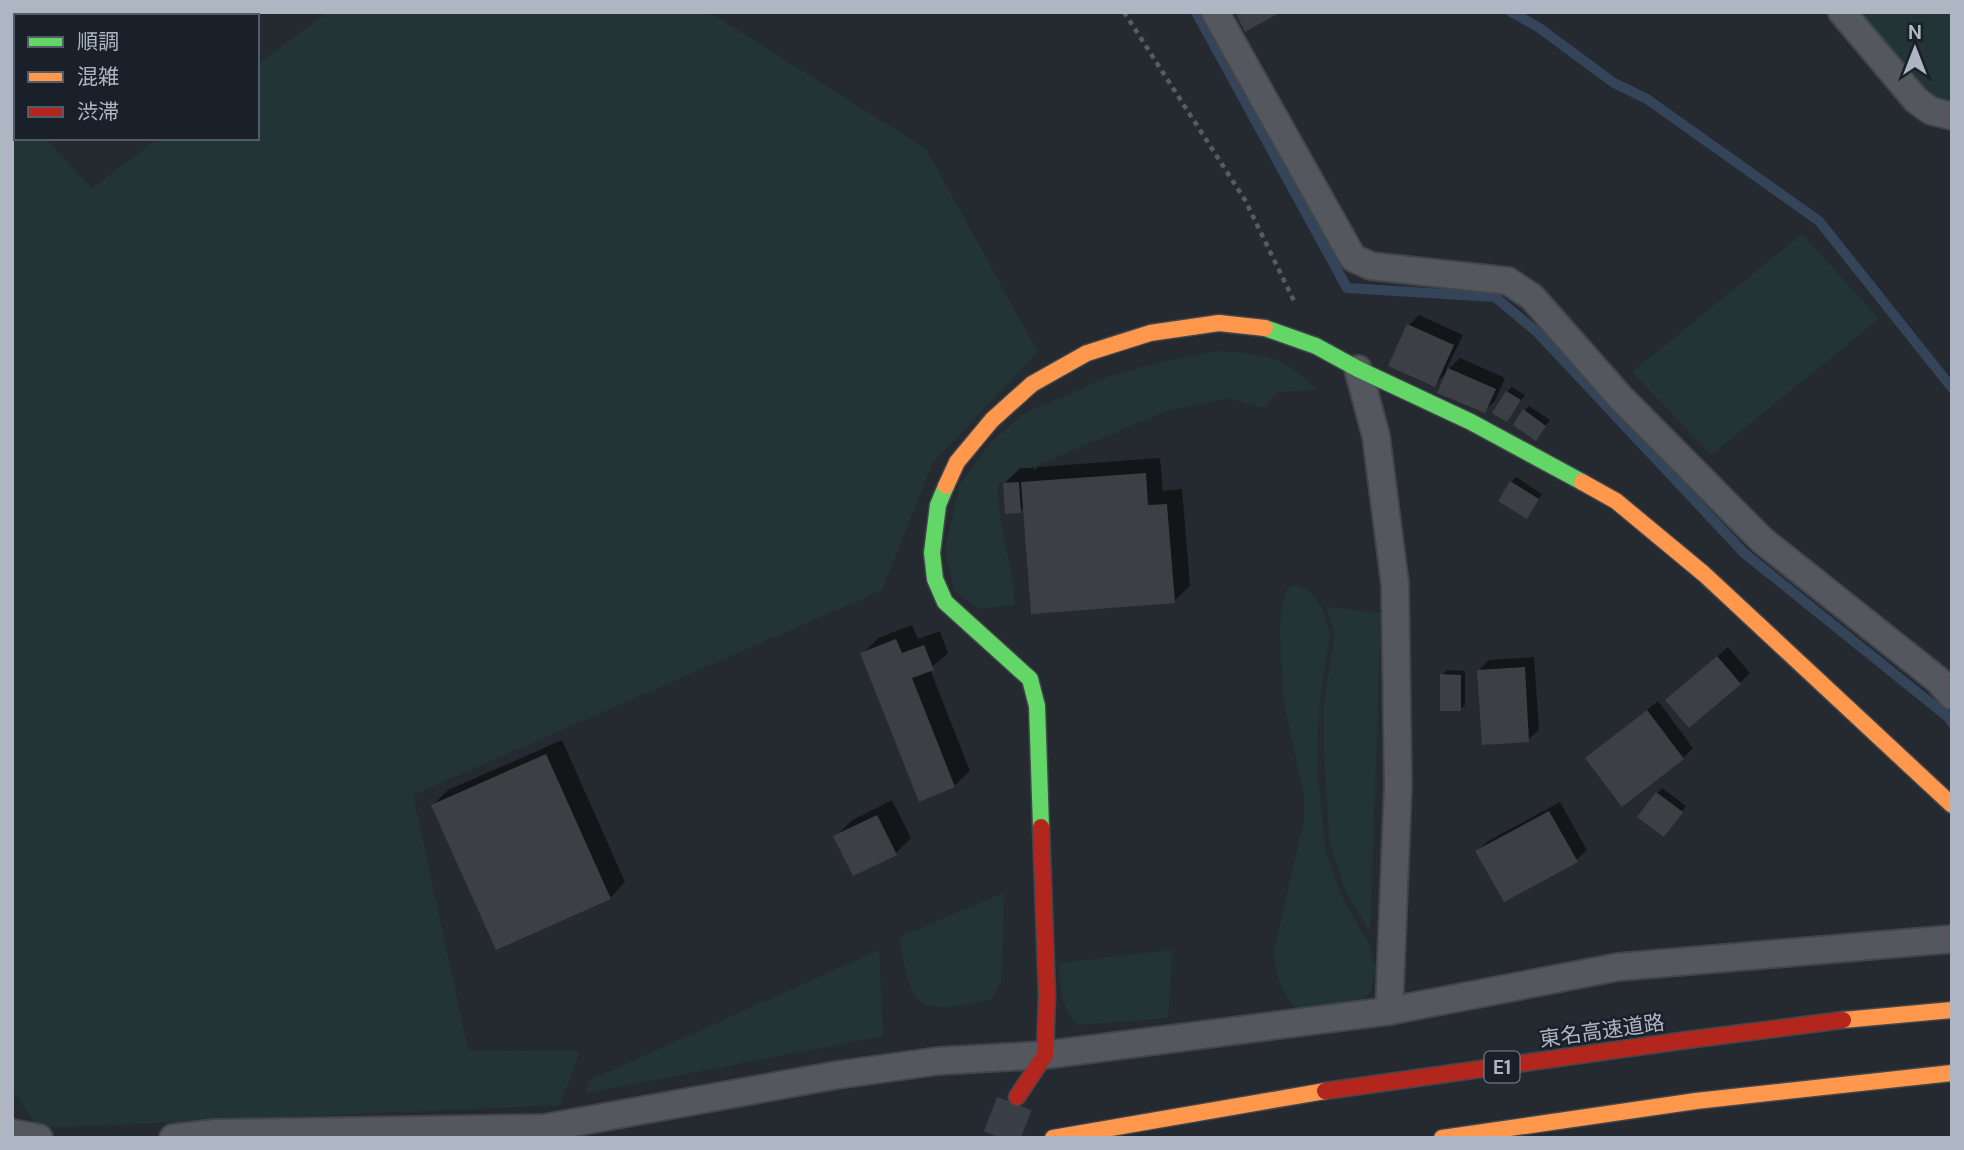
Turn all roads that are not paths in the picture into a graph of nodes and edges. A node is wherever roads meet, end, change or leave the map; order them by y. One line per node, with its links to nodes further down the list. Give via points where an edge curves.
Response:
1 (1215, 12): 5 (street, via 1353,258 1371,266 1508,281 1532,297 1620,397 1762,540)
2 (1842, 12): 3 (street, via 1916,100 1931,111)
3 (1952, 116)
4 (1358, 369): 6 (main road, via 1471,422 1616,501 1704,575); 9 (street, via 1376,436 1395,583 1398,786); 10 (main road, via 1316,346 1261,327 1219,323 1150,333 1087,353 1032,384 992,420 957,462 937,505 932,552 935,579 945,602 1030,679 1037,706)
5 (1952, 696)
6 (1952, 805)
7 (1952, 939): 9 (street, via 1618,967)
8 (1952, 1010): 16 (main road, 東名高速道路 / E1, via 1687,1040 1307,1094)
9 (1389, 1011): 10 (street)
10 (1045, 1055): 12 (main road); 15 (street, via 939,1061 837,1075 544,1128)
11 (1952, 1073): 17 (main road, via 1564,1118)
12 (1017, 1097)
13 (12, 1133): 14 (street)
14 (39, 1138)
15 (173, 1138)
16 (1053, 1138)
17 (1442, 1138)

